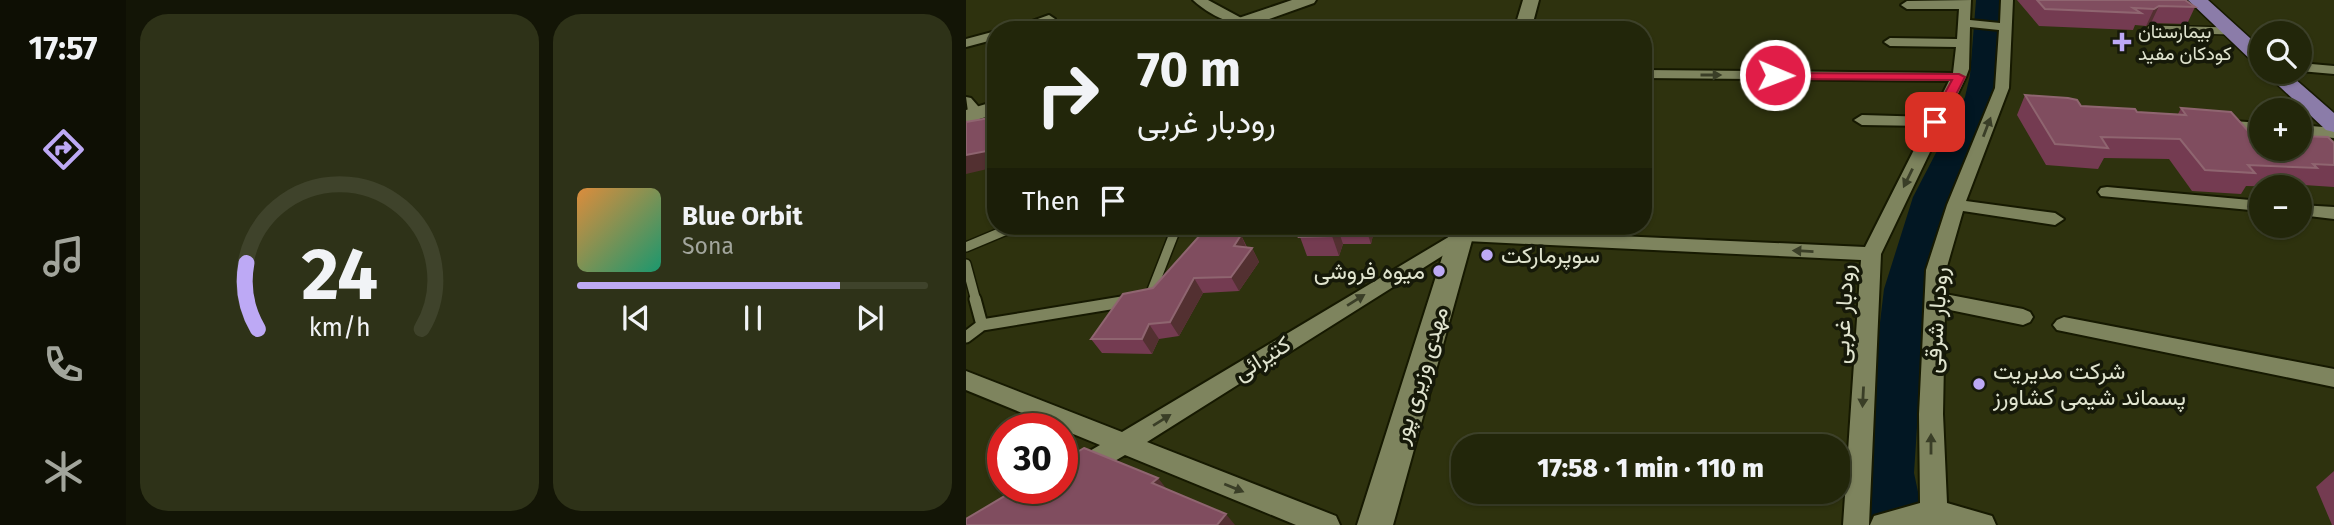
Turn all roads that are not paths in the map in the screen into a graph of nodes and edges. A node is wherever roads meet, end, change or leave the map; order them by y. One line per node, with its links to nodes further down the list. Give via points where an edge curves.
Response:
1 (1199, 0): 11 (street)
2 (1308, 0): 12 (main road)
3 (1531, 0): 13 (main road)
4 (2007, 0): 14 (street, رودبار شرقی)
5 (2197, 0): 17 (main road)
6 (2218, 0): 15 (main road)
7 (1907, 5): 8 (street)
8 (1964, 18): 14 (street); 19 (street); 25 (street, رودبار غربی)
9 (1049, 19): 10 (street)
10 (1042, 21)
11 (1237, 21)
12 (1247, 21)
13 (1525, 21)
14 (2007, 27): 37 (street, رودبار شرقی, one-way to 14, via 2003,88)
15 (2249, 28)
16 (2151, 29): 17 (lane)
17 (2231, 31): 21 (main road)
18 (987, 37): 20 (street)
19 (1890, 42)
20 (966, 43)
21 (2249, 48)
22 (2312, 70): 23 (street)
23 (2334, 70)
24 (1652, 74): 25 (street, one-way to 25)
25 (1959, 77): 30 (street, رودبار غربی)
26 (2312, 82): 28 (main road)
27 (2288, 84): 32 (main road)
28 (2334, 102)
29 (1862, 120): 30 (street)
30 (1935, 122): 48 (street, رودبار غربی, one-way to 48)
31 (2206, 124): 33 (street)
32 (2334, 125)
33 (2249, 127)
34 (2312, 131): 35 (street)
35 (2334, 133)
36 (2107, 192): 38 (street)
37 (1956, 205): 41 (street); 50 (street, رودبار شرقی, via 1936,270)
38 (2249, 205)
39 (2312, 211): 40 (street)
40 (2334, 213)
41 (2055, 219)
42 (995, 235): 47 (lane)
43 (1174, 235): 52 (lane, via 1149,298)
44 (1457, 235): 57 (street, کتیرائی, one-way to 44)
45 (1462, 235): 61 (main road, مهدی وزیری پور)
46 (1534, 235): 48 (street, one-way to 46)
47 (966, 247)
48 (1871, 254): 62 (street, رودبار غربی, one-way to 62)
49 (966, 264): 52 (lane)
50 (1933, 299): 51 (street); 59 (street, رودبار شرقی, one-way to 50)
51 (2023, 317)
52 (982, 325): 54 (lane)
53 (2064, 325): 55 (street)
54 (966, 337)
55 (2334, 378)
56 (966, 380): 57 (street)
57 (1124, 443): 58 (street, کتیرائی); 60 (street, one-way to 60)
58 (1078, 471)
59 (1933, 519): 63 (street); 64 (street)
60 (1327, 525)
61 (1375, 525)
62 (1856, 525)
63 (1883, 525)
64 (1983, 525)

